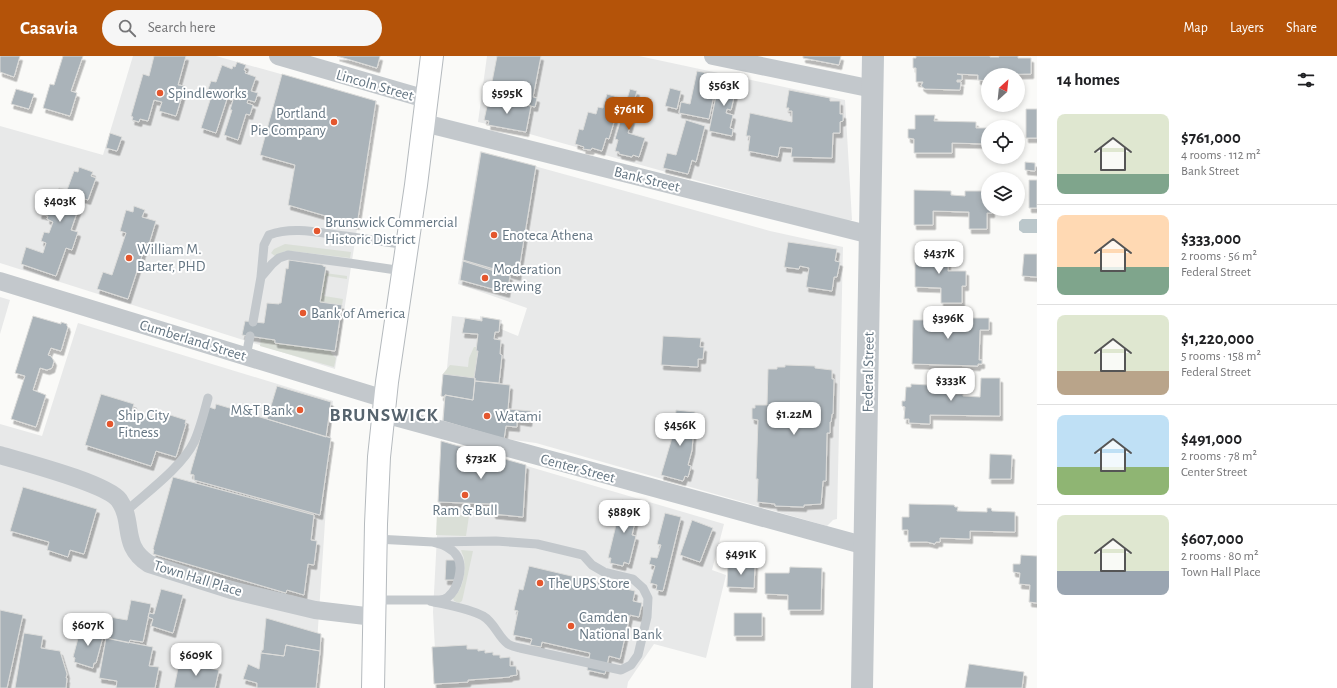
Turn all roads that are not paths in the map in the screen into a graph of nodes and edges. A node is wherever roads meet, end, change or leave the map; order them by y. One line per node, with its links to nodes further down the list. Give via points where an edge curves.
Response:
1 (278, 56): 6 (street, Lincoln Street)
2 (432, 56): 6 (main road)
3 (713, 56): 5 (street)
4 (873, 56): 5 (street, Federal Street)
5 (873, 89): 8 (street, Federal Street)
6 (426, 99): 7 (main road)
7 (424, 123): 8 (street, Bank Street); 9 (main road)
8 (871, 235): 22 (street, Federal Street)
9 (407, 245): 10 (main road); 11 (lane, via 288,230 269,235 264,245)
10 (403, 271): 11 (lane, via 288,255 279,258); 17 (main road)
11 (261, 277): 13 (lane)
12 (0, 281): 15 (street, Cumberland Street)
13 (253, 322)
14 (250, 336): 15 (lane)
15 (246, 356): 17 (street, Cumberland Street)
16 (208, 398): 19 (lane, via 194,442 186,456)
17 (384, 407): 20 (main road); 22 (street, Center Street)
18 (0, 455): 19 (street, Town Hall Place, via 90,483 118,499)
19 (125, 512): 24 (street, Town Hall Place, via 131,543 136,553 149,564 232,590 314,610)
20 (376, 539): 21 (lane); 24 (main road)
21 (433, 542): 23 (lane, via 456,554 460,561 460,573 453,591 447,598); 23 (lane, via 496,541 537,544 583,555 592,565 604,572 633,579 643,588 648,598 647,617 638,655 631,665 621,670 508,644 484,616)
22 (866, 546): 26 (street, Federal Street)
23 (430, 601): 24 (lane)
24 (374, 608): 25 (main road)
25 (373, 688)
26 (862, 688)

